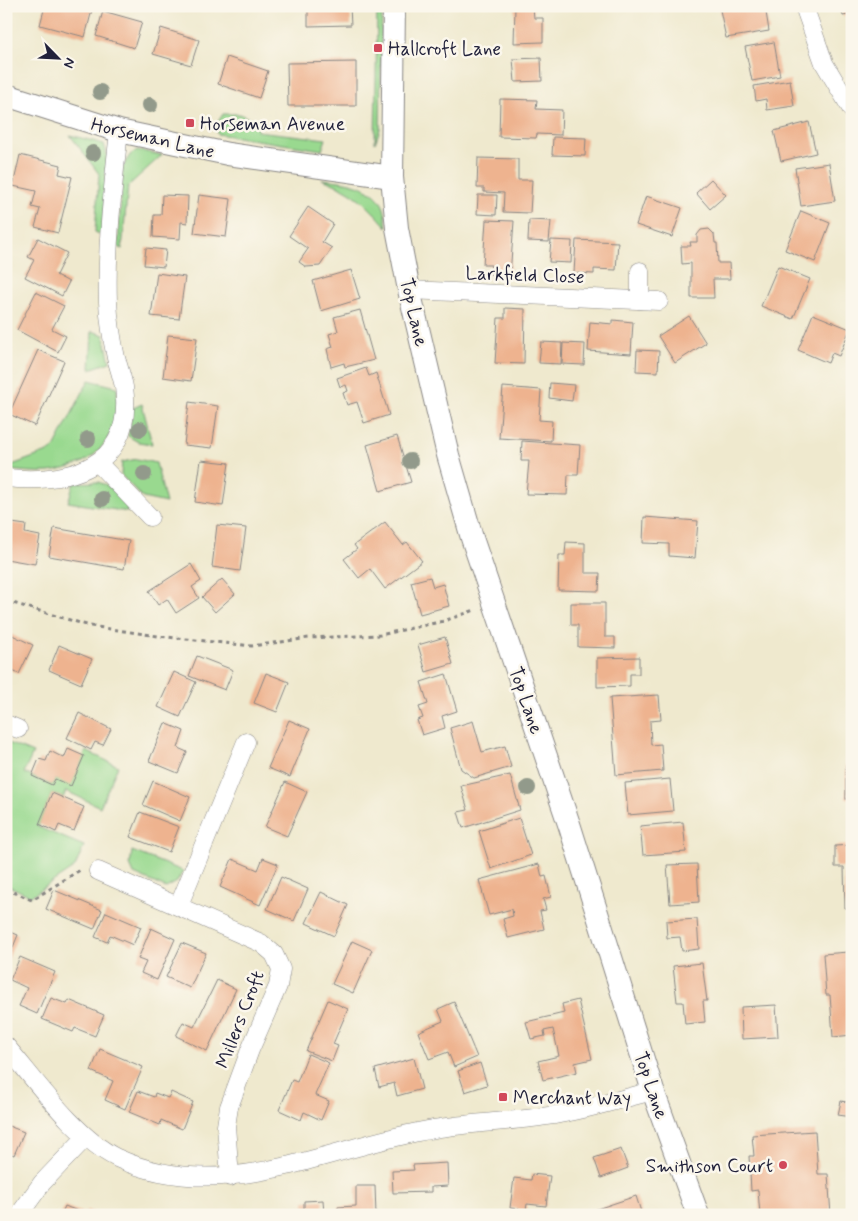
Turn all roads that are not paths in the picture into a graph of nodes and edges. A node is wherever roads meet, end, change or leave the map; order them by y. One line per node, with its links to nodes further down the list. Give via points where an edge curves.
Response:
1 (394, 6): 6 (street)
2 (804, 6): 4 (street, via 824,63)
3 (6, 95): 5 (street, Horseman Lane)
4 (852, 110)
5 (119, 131): 6 (street, Horseman Lane, via 228,154); 11 (street, via 108,280 109,320 124,387 125,410 120,432)
6 (392, 176): 8 (street, Top Lane, via 397,228)
7 (640, 270): 9 (street)
8 (409, 290): 9 (street, Larkfield Close); 18 (street, Top Lane, via 448,455 472,538 570,827)
9 (640, 300): 10 (street, Larkfield Close)
10 (659, 301)
11 (98, 463): 12 (street, via 68,476 36,481); 13 (street)
12 (6, 478)
13 (150, 517)
14 (246, 742): 16 (street)
15 (98, 871): 16 (street, Millers Croft)
16 (179, 905): 20 (street, Millers Croft, via 261,943 274,954 281,969 278,986 228,1107 226,1126)
17 (6, 1046): 19 (street)
18 (653, 1091): 20 (street, via 555,1115 433,1129 262,1173); 22 (street, Top Lane)
19 (86, 1137): 20 (street, via 116,1157 147,1168 185,1175); 21 (street, via 42,1183)
20 (230, 1177)
21 (19, 1215)
22 (698, 1215)

